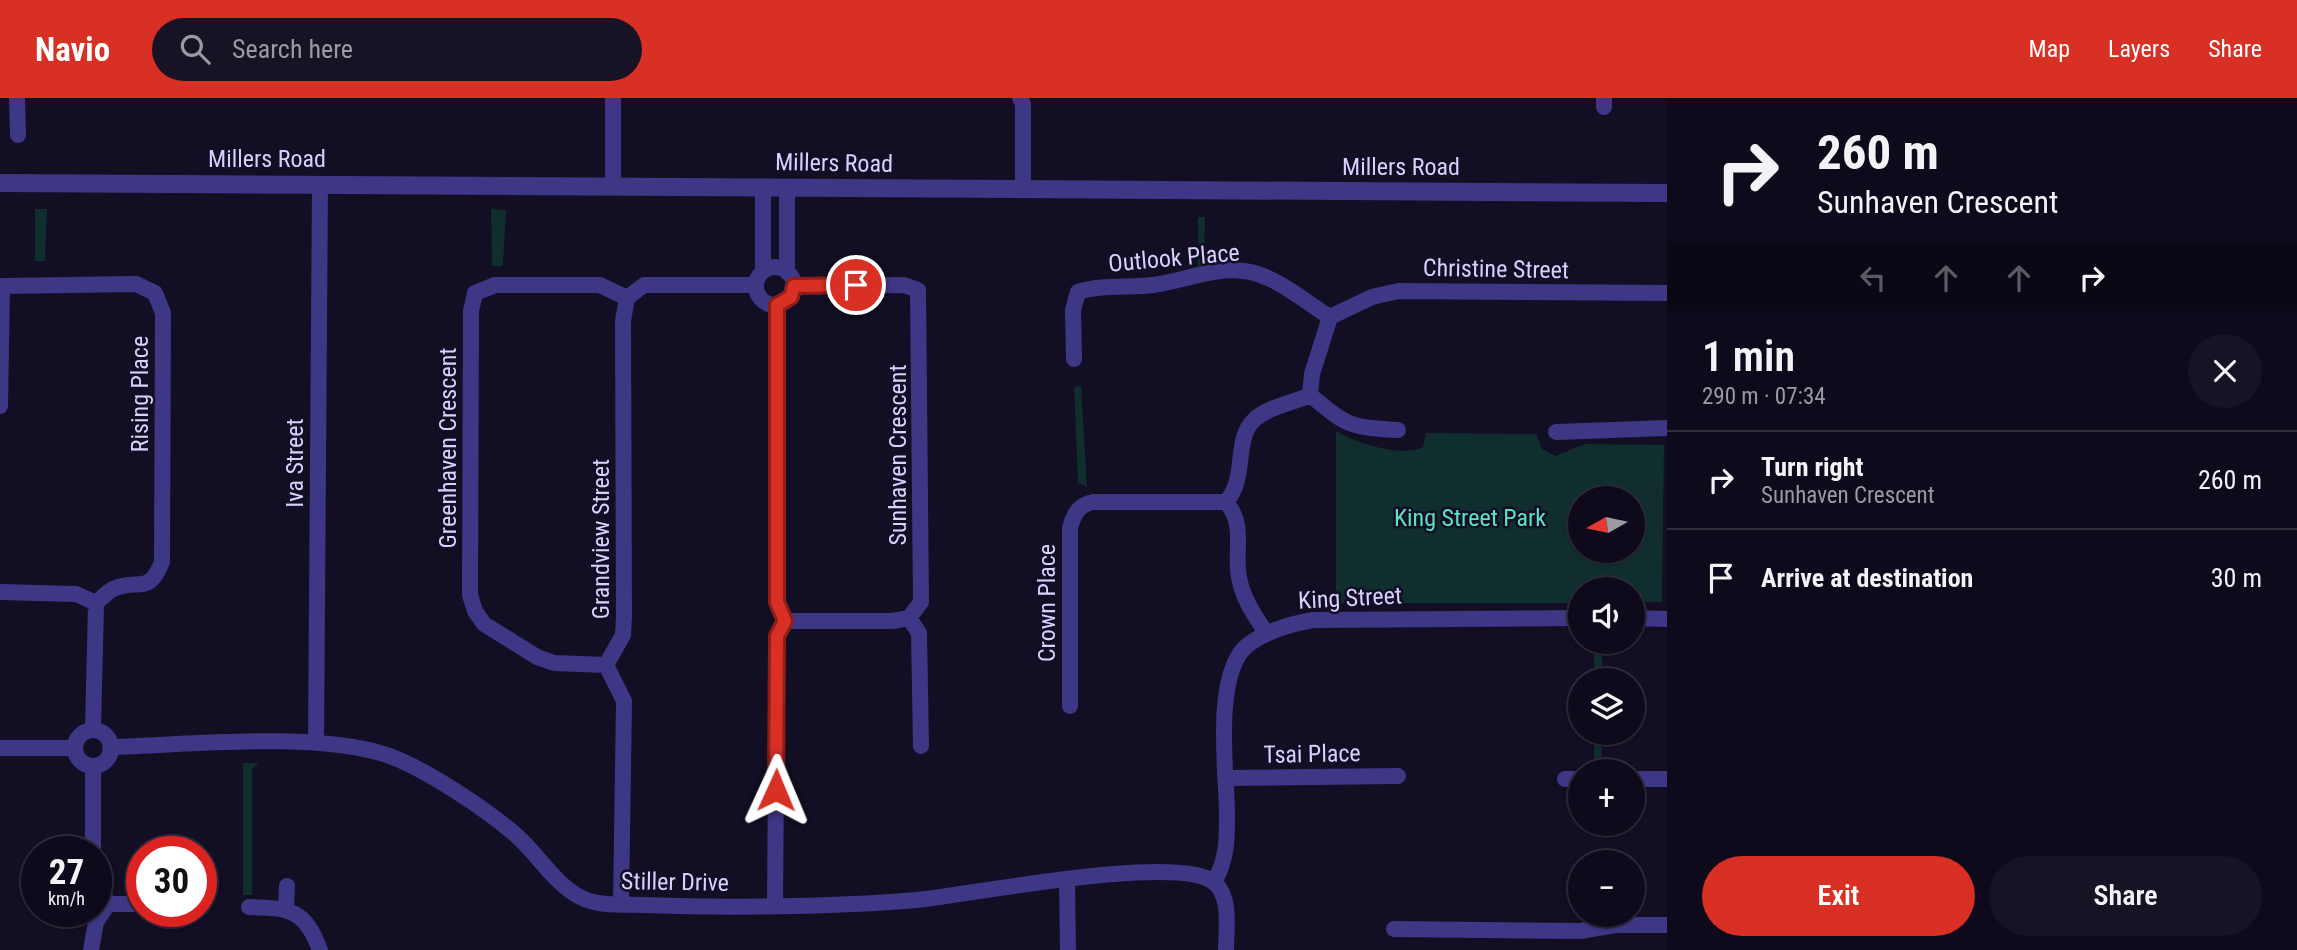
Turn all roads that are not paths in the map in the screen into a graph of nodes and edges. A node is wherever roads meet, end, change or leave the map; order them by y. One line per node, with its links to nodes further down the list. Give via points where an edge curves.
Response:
1 (18, 98): 4 (street)
2 (613, 98): 7 (street)
3 (1020, 98): 10 (street)
4 (18, 135)
5 (0, 183): 6 (street, Millers Road)
6 (320, 184): 7 (street, Millers Road); 36 (street, Iva Street)
7 (612, 184): 8 (street, Millers Road)
8 (763, 187): 9 (street, Millers Road); 12 (street)
9 (787, 188): 10 (street, Millers Road); 13 (street)
10 (1023, 188): 11 (street, Millers Road)
11 (1667, 193)
12 (760, 278): 13 (street, via 775,267); 15 (street, via 644,285); 16 (street, via 760,298)
13 (791, 279): 16 (street, via 791,297); 27 (street, Sunhaven Crescent, via 918,289 921,602)
14 (1667, 293): 17 (street, Christine Street, via 1398,291 1372,297)
15 (628, 298): 33 (street, Grandview Street, via 624,321 623,635); 33 (street, Greenhaven Crescent, via 600,285 495,285 475,293 471,311 470,595 475,611 484,624 537,657 554,663)
16 (777, 305): 31 (street, via 777,602)
17 (1330, 317): 18 (street, Outlook Place, via 1245,271 1152,285 1092,288 1078,292 1073,310); 19 (street)
18 (1074, 359)
19 (1310, 395): 22 (street, via 1356,428); 24 (street, via 1254,420 1244,437 1235,492)
20 (0, 406): 26 (street, Rising Place, via 2,286 136,284 155,293 163,313 162,562 155,579 142,586 114,588)
21 (1667, 428): 23 (street)
22 (1398, 430)
23 (1556, 432)
24 (1226, 502): 32 (street, via 1235,512 1239,531 1238,571 1243,592); 34 (street, Crown Place, via 1084,504 1074,514 1070,528)
25 (0, 592): 26 (street, via 76,594)
26 (96, 603): 35 (street)
27 (909, 618): 31 (street); 37 (street, via 919,633)
28 (1568, 618): 32 (street, King Street, via 1313,620 1284,625)
29 (1645, 618): 30 (street)
30 (1667, 619)
31 (785, 621): 51 (street, via 777,636)
32 (1267, 634): 43 (street, King Street, via 1247,645 1233,667 1226,694)
33 (606, 665): 50 (street, via 624,701)
34 (1070, 706)
35 (93, 730): 38 (street, via 105,735); 40 (street, via 80,735)
36 (316, 743): 38 (street, Stiller Drive); 50 (street, Stiller Drive, via 362,748 416,768 518,836 577,896)
37 (922, 746)
38 (110, 747): 41 (street, via 106,760)
39 (0, 748): 40 (street)
40 (75, 748): 41 (street, via 80,761)
41 (93, 766): 46 (street)
42 (1398, 776): 43 (street, Tsai Place)
43 (1227, 778): 48 (street, King Street, via 1227,850)
44 (1645, 779): 45 (street)
45 (1667, 779)
46 (93, 836)
47 (1068, 880): 48 (street, Stiller Drive, via 1140,871); 51 (street, Stiller Drive, via 906,901); 59 (street)
48 (1214, 882): 60 (street, via 1225,898)
49 (287, 886): 53 (street)
50 (621, 904): 51 (street, Stiller Drive)
51 (775, 906)
52 (249, 907): 53 (street)
53 (286, 908): 58 (street, via 314,933)
54 (1667, 925): 56 (street, via 1615,925 1580,931)
55 (95, 927): 57 (street)
56 (1394, 929)
57 (91, 950)
58 (320, 950)
59 (1068, 950)
60 (1226, 950)

